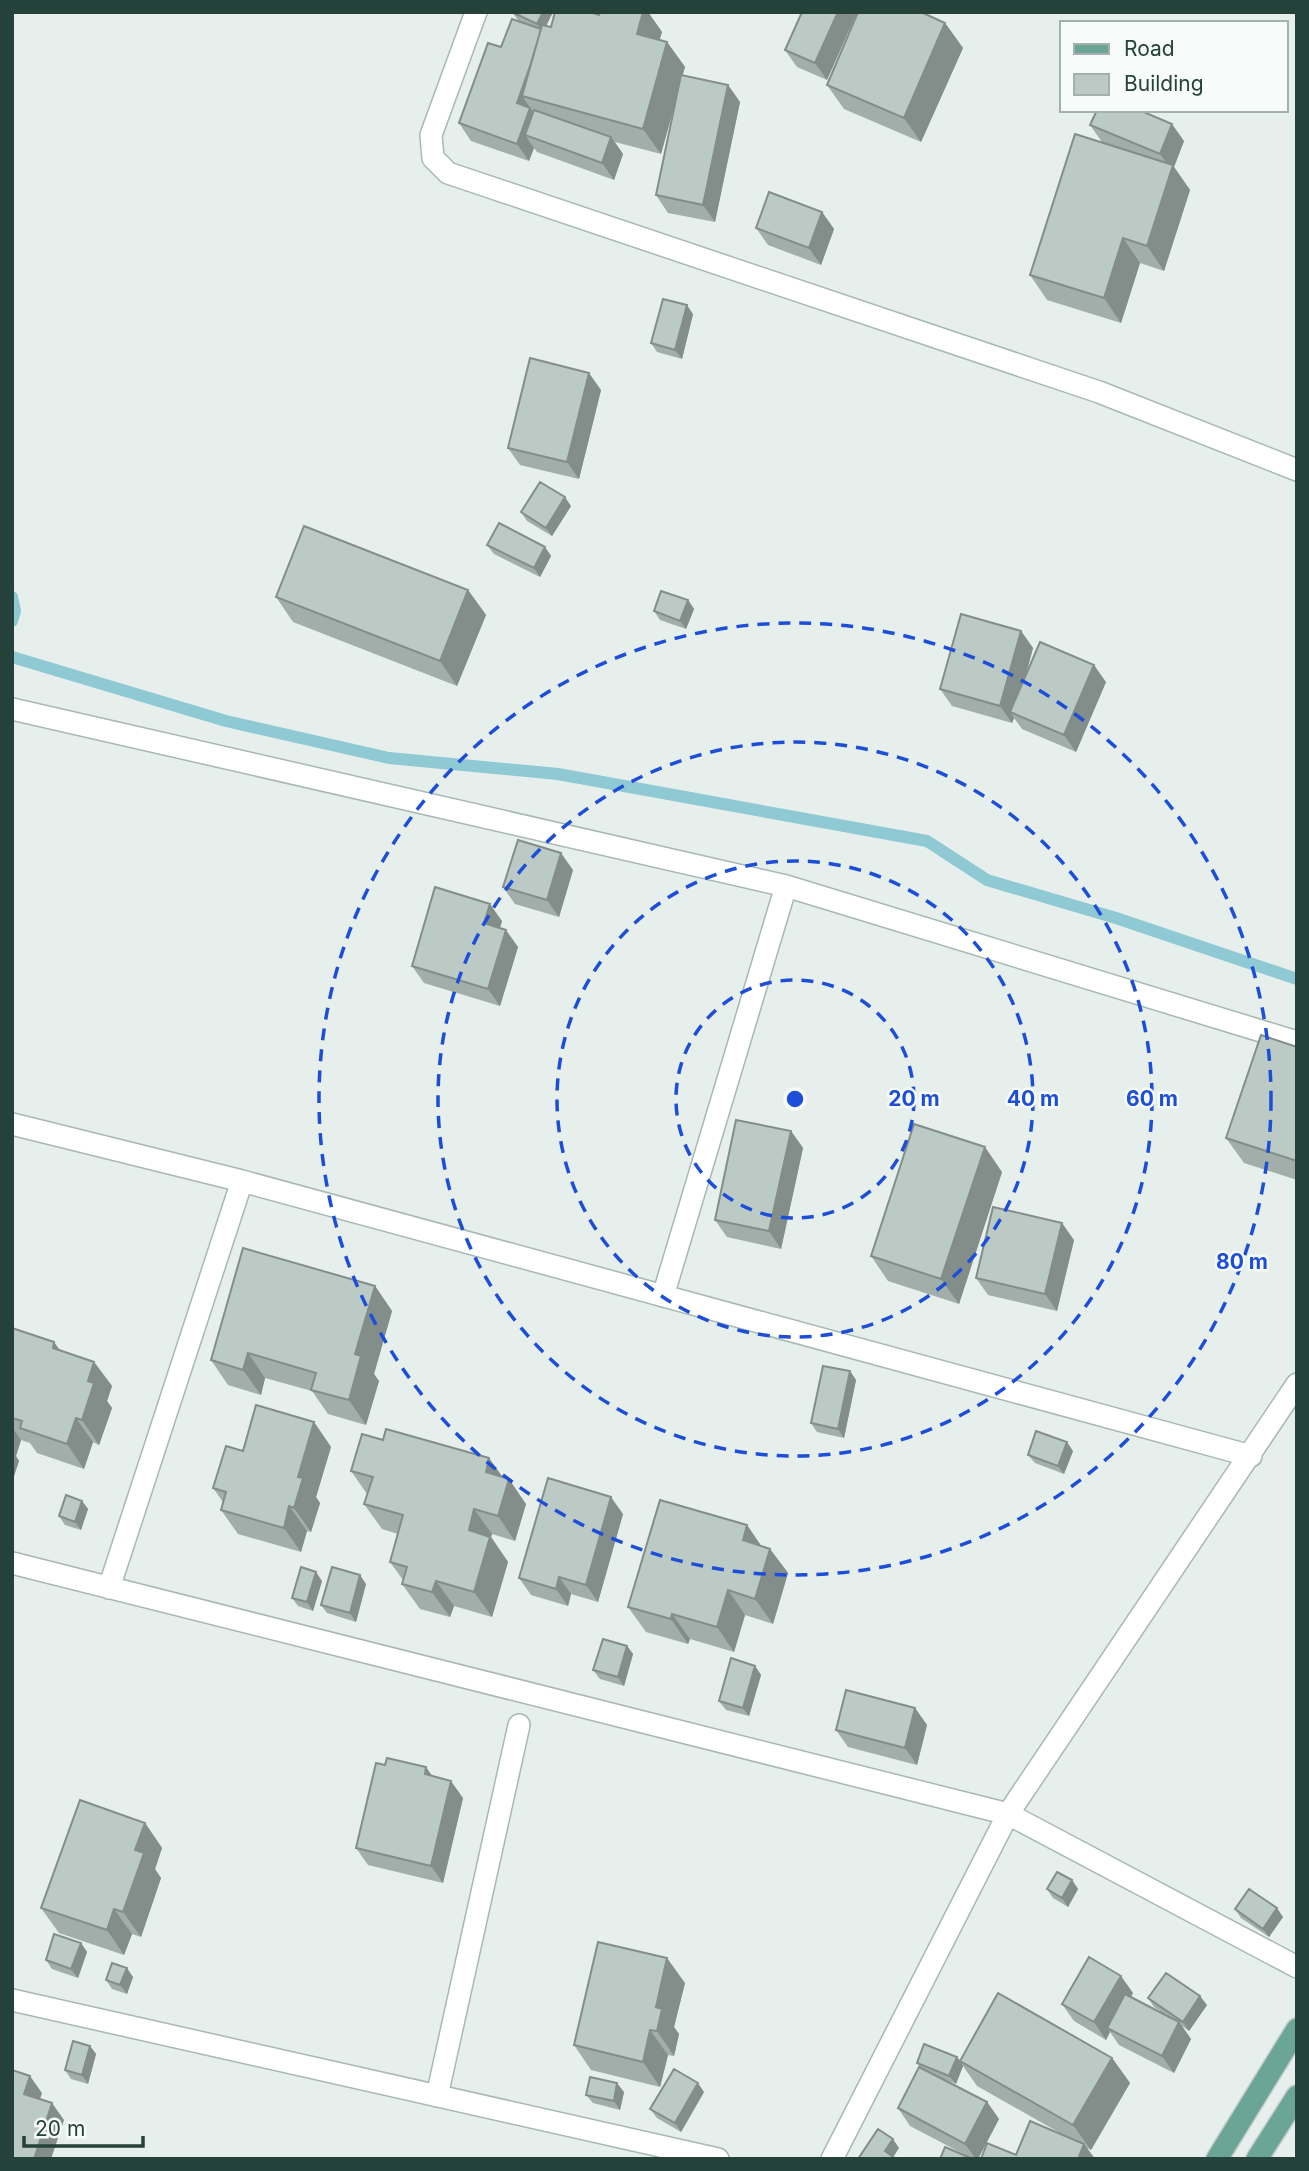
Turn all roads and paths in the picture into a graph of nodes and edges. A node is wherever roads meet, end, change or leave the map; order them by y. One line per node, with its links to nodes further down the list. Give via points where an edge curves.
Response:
1 (476, 12): 2 (street, via 431,135 433,158 447,173 1099,392)
2 (1297, 470)
3 (12, 709): 4 (street)
4 (786, 886): 5 (street); 8 (street)
5 (1297, 1042)
6 (12, 1124): 7 (street)
7 (242, 1181): 8 (street); 12 (street)
8 (663, 1296): 10 (street)
9 (1297, 1384): 10 (street)
10 (1251, 1456): 14 (street)
11 (12, 1563): 12 (street)
12 (109, 1588): 14 (street)
13 (519, 1725): 18 (street)
14 (1008, 1814): 15 (street); 21 (street)
15 (1297, 1967)
16 (12, 2000): 18 (street)
17 (1297, 2029): 22 (main road)
18 (437, 2096): 20 (street)
19 (1297, 2096): 23 (main road)
20 (718, 2159)
21 (832, 2159)
22 (1217, 2159)
23 (1258, 2159)

